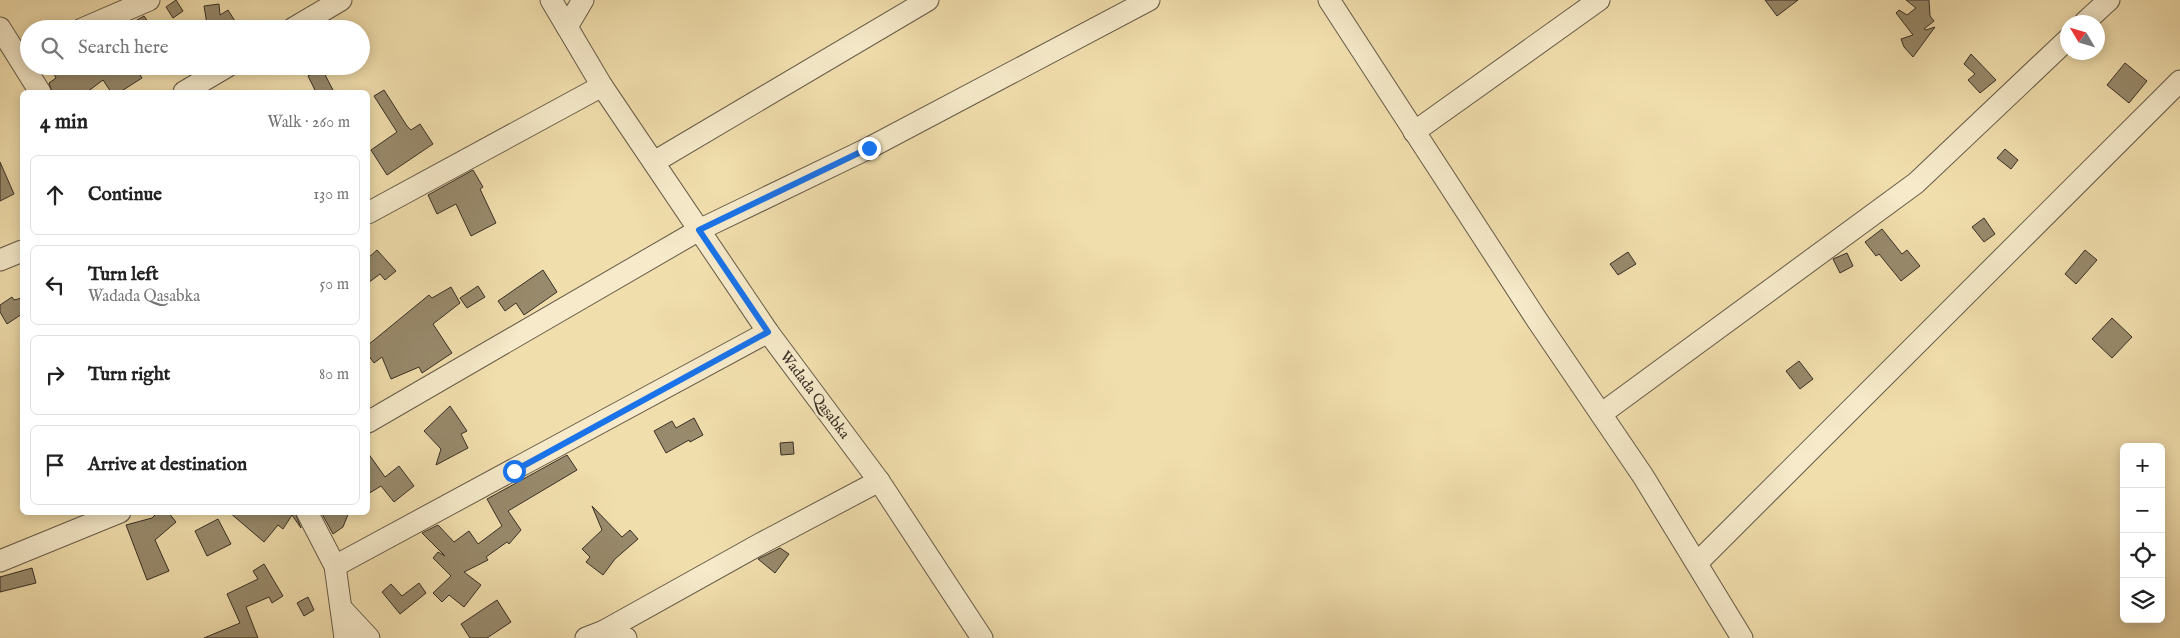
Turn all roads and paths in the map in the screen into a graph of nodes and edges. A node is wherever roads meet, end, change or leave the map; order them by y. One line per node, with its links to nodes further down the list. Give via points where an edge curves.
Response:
1 (149, 0): 11 (street)
2 (341, 0): 12 (street)
3 (551, 0): 13 (street, Wadada Qasabka)
4 (583, 0): 13 (street)
5 (928, 0): 24 (street)
6 (1149, 0): 26 (street, via 869,148)
7 (1329, 0): 23 (street)
8 (1599, 0): 23 (street)
9 (2109, 0): 10 (street)
10 (2093, 15)
11 (103, 20)
12 (307, 20)
13 (567, 27): 20 (street, Wadada Qasabka)
14 (0, 28): 16 (street)
15 (2060, 47): 30 (street, via 1916,183)
16 (20, 51)
17 (32, 75): 21 (street)
18 (213, 75): 22 (street)
19 (2180, 81): 36 (street)
20 (602, 86): 24 (street, Wadada Qasabka); 25 (street)
21 (39, 90)
22 (187, 90)
23 (1414, 132): 30 (street)
24 (654, 162): 26 (street, Wadada Qasabka)
25 (370, 212)
26 (699, 230): 29 (street, Wadada Qasabka); 31 (street)
27 (20, 252): 28 (street)
28 (0, 260)
29 (768, 332): 32 (street, Wadada Qasabka); 37 (street)
30 (1601, 414): 36 (street)
31 (370, 421)
32 (879, 481): 39 (street); 43 (street, Wadada Qasabka)
33 (113, 515): 35 (street)
34 (309, 515): 37 (street)
35 (0, 561)
36 (1697, 563): 44 (street)
37 (335, 566): 38 (street)
38 (342, 609): 40 (street); 41 (street)
39 (595, 634): 42 (street)
40 (345, 638)
41 (369, 638)
42 (626, 638)
43 (982, 638)
44 (1742, 638)

